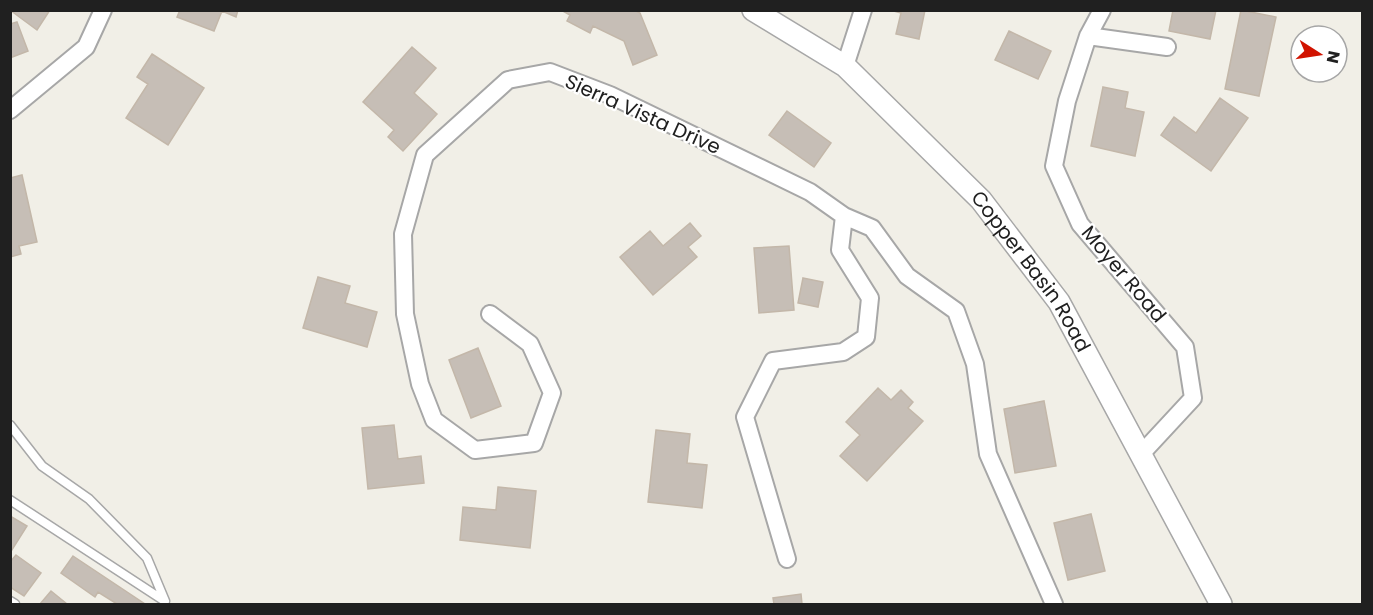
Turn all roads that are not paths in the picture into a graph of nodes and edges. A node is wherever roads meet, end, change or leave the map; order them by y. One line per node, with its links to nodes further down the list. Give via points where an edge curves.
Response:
1 (103, 10): 8 (street, via 86,47)
2 (753, 10): 7 (street, Copper Basin Road)
3 (863, 10): 7 (street)
4 (1102, 10): 5 (street, Moyer Road)
5 (1088, 36): 6 (street); 12 (street, Moyer Road, via 1066,101 1054,166 1080,224 1185,347 1193,398)
6 (1167, 47)
7 (845, 66): 12 (street, Copper Basin Road, via 981,200 1052,292)
8 (10, 110)
9 (844, 216): 10 (street, Sierra Vista Drive, via 810,192 610,95 550,72 508,80 425,155 403,234 405,314 420,384 434,420 475,450 534,443 552,393 530,344); 14 (street, via 840,250 870,298 866,337 843,352 773,361 745,417); 18 (street, Sierra Vista Drive, via 872,228 907,276 956,311 975,364 988,454)
10 (490, 314)
11 (10, 425): 16 (lane, via 42,466 89,499 147,558)
12 (1142, 453): 19 (street, Copper Basin Road)
13 (10, 500): 16 (lane)
14 (786, 559)
15 (10, 601): 17 (lane)
16 (166, 603)
17 (15, 604)
18 (1054, 604)
19 (1221, 604)

